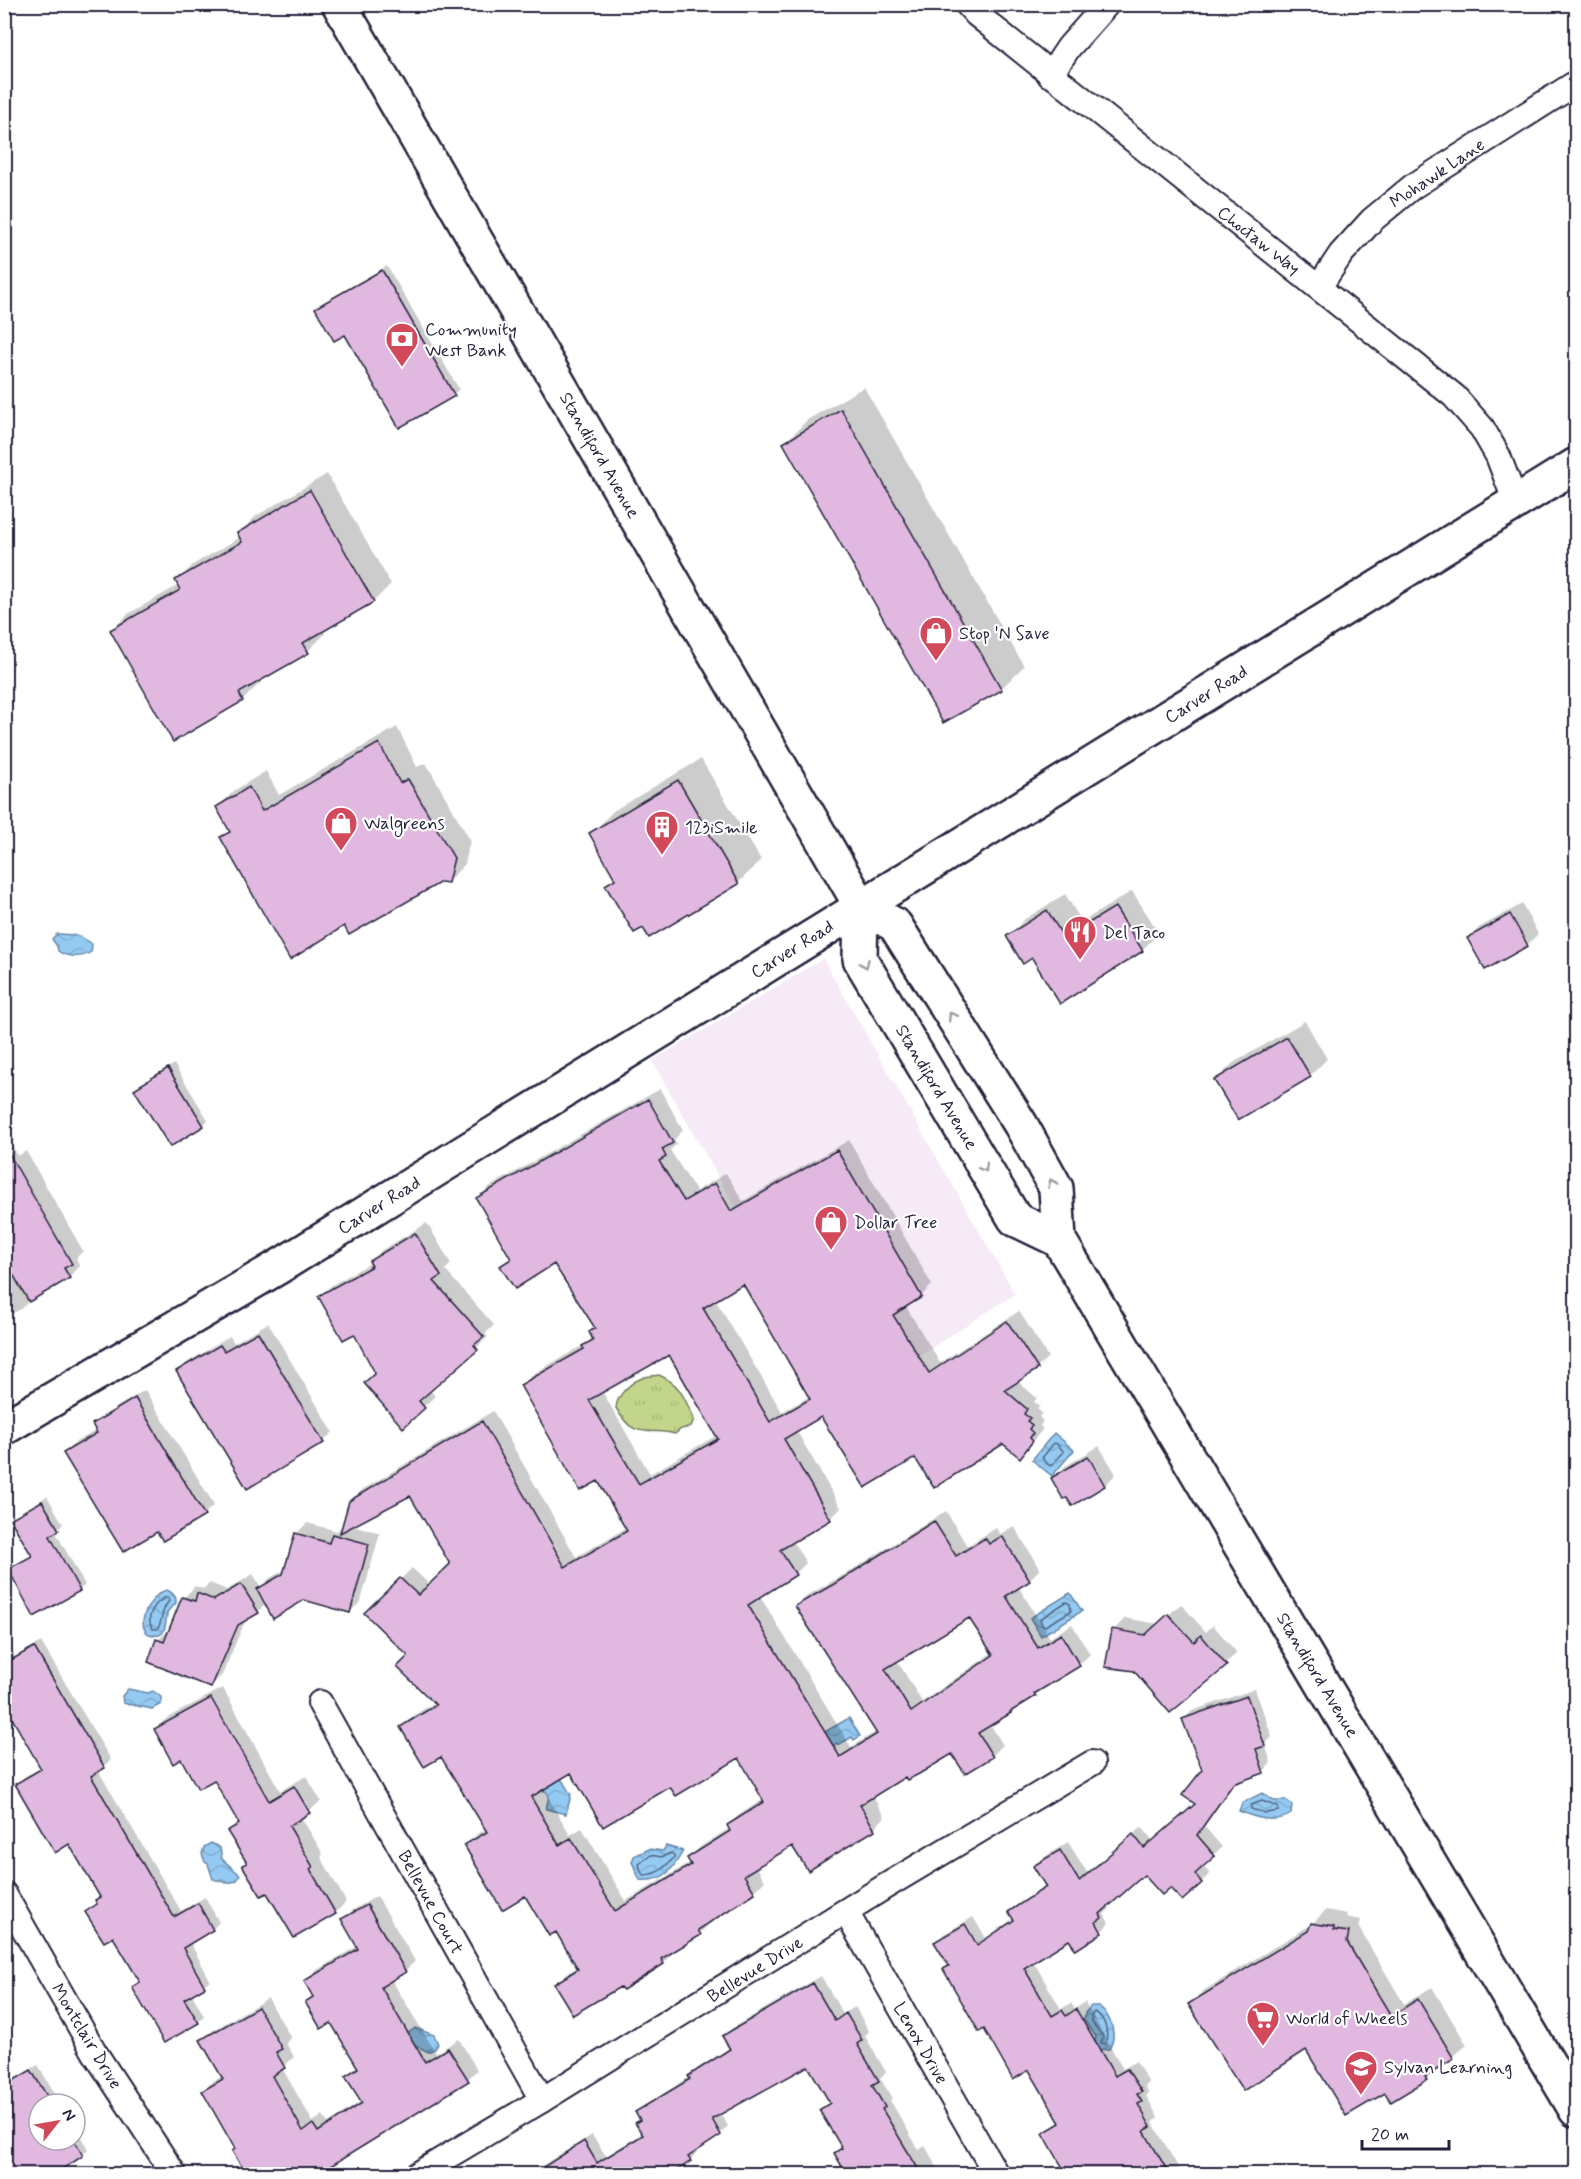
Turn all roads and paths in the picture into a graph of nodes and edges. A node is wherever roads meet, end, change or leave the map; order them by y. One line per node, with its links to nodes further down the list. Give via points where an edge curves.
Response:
1 (339, 4): 9 (main road, Standiford Avenue)
2 (967, 4): 4 (street, Choctaw Way)
3 (1107, 4): 4 (street)
4 (1050, 75): 6 (street, Choctaw Way)
5 (1576, 83): 6 (street, Mohawk Lane, via 1412,187 1372,220 1341,254)
6 (1319, 287): 8 (street, Choctaw Way, via 1454,396 1482,428 1498,456)
7 (1576, 465): 8 (main road, Carver Road)
8 (1516, 503): 9 (main road, Carver Road)
9 (861, 906): 10 (main road, Standiford Avenue, one-way to 9, via 1056,1188 1021,1125 895,925); 10 (main road, Standiford Avenue, one-way to 10, via 860,959 1015,1219); 11 (main road, Carver Road, via 280,1266)
10 (1059, 1240): 17 (main road, Standiford Avenue)
11 (4, 1428)
12 (320, 1703): 16 (street, Bellevue Court)
13 (1092, 1763): 15 (street, Bellevue Drive)
14 (4, 1894): 18 (street, Montclair Drive, via 95,2053)
15 (846, 1912): 16 (street, Bellevue Drive); 20 (street, Lenox Drive)
16 (542, 2100): 19 (street, Bellevue Drive)
17 (1576, 2110)
18 (174, 2175)
19 (418, 2175)
20 (996, 2175)

